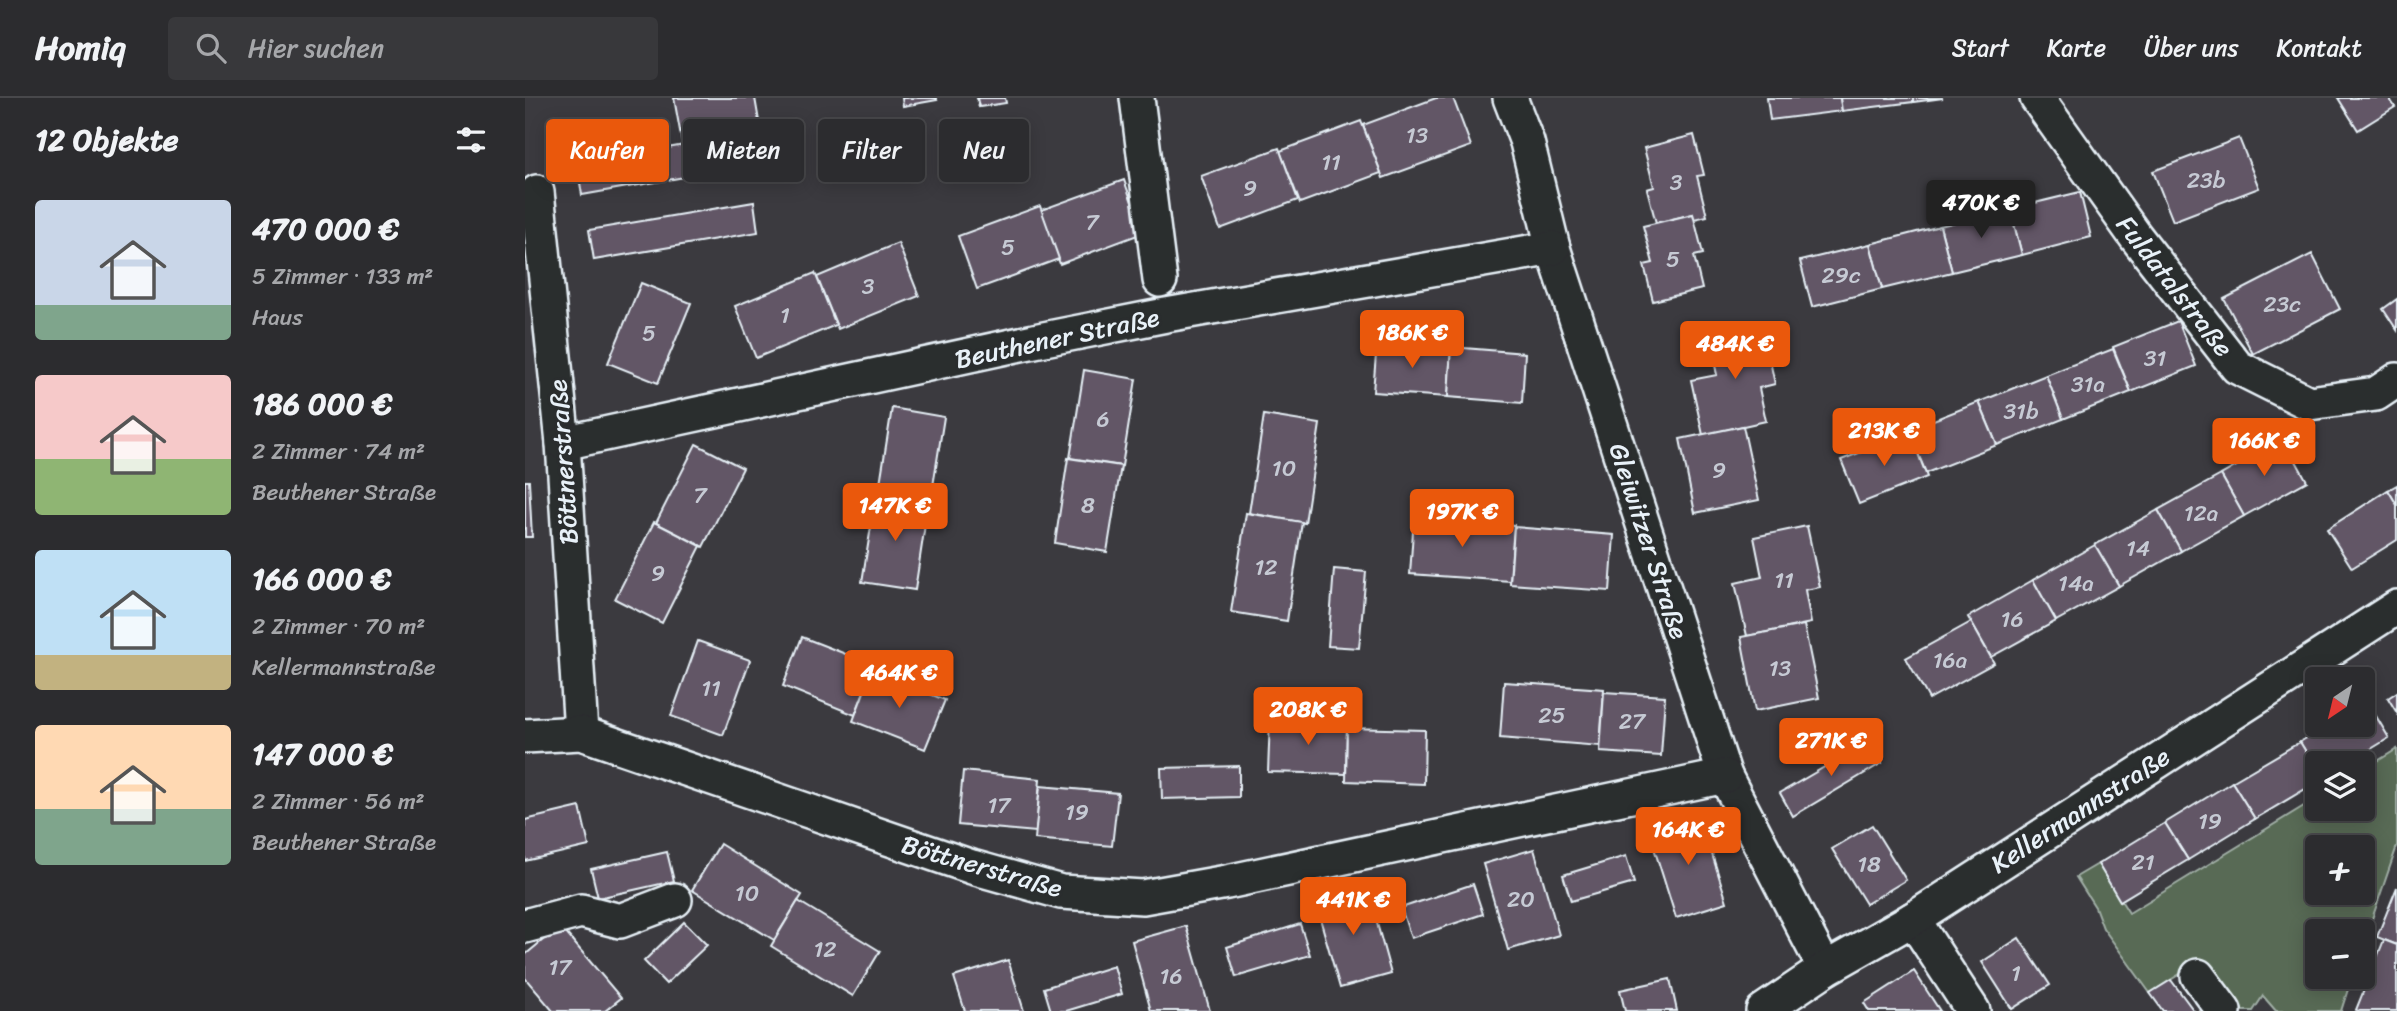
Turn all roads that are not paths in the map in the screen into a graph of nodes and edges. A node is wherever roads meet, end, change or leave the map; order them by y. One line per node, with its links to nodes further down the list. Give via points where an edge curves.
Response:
1 (1137, 98): 6 (street)
2 (1510, 98): 5 (street, Gleiwitzer Straße, via 1527,142)
3 (2037, 98): 7 (street, Fuldatalstraße, via 2237,367 2309,403 2376,394)
4 (537, 192): 8 (street, Böttnerstraße)
5 (1553, 248): 8 (street, Beuthener Straße, via 1039,340); 12 (street, Gleiwitzer Straße)
6 (1160, 280)
7 (2397, 380)
8 (563, 443): 10 (street, Böttnerstraße)
9 (2396, 608): 14 (street, Kellermannstraße)
10 (581, 733): 11 (street, Böttnerstraße); 12 (street, Böttnerstraße, via 972,867 1061,892 1143,897)
11 (525, 736)
12 (1725, 776): 16 (street, Gleiwitzer Straße)
13 (675, 900): 15 (street, via 619,922 580,911)
14 (1913, 919): 16 (street, Kellermannstraße); 19 (street)
15 (525, 926)
16 (1825, 969): 18 (street, Kellermannstraße)
17 (2198, 976): 20 (street)
18 (1763, 1011)
19 (1973, 1011)
20 (2224, 1011)

